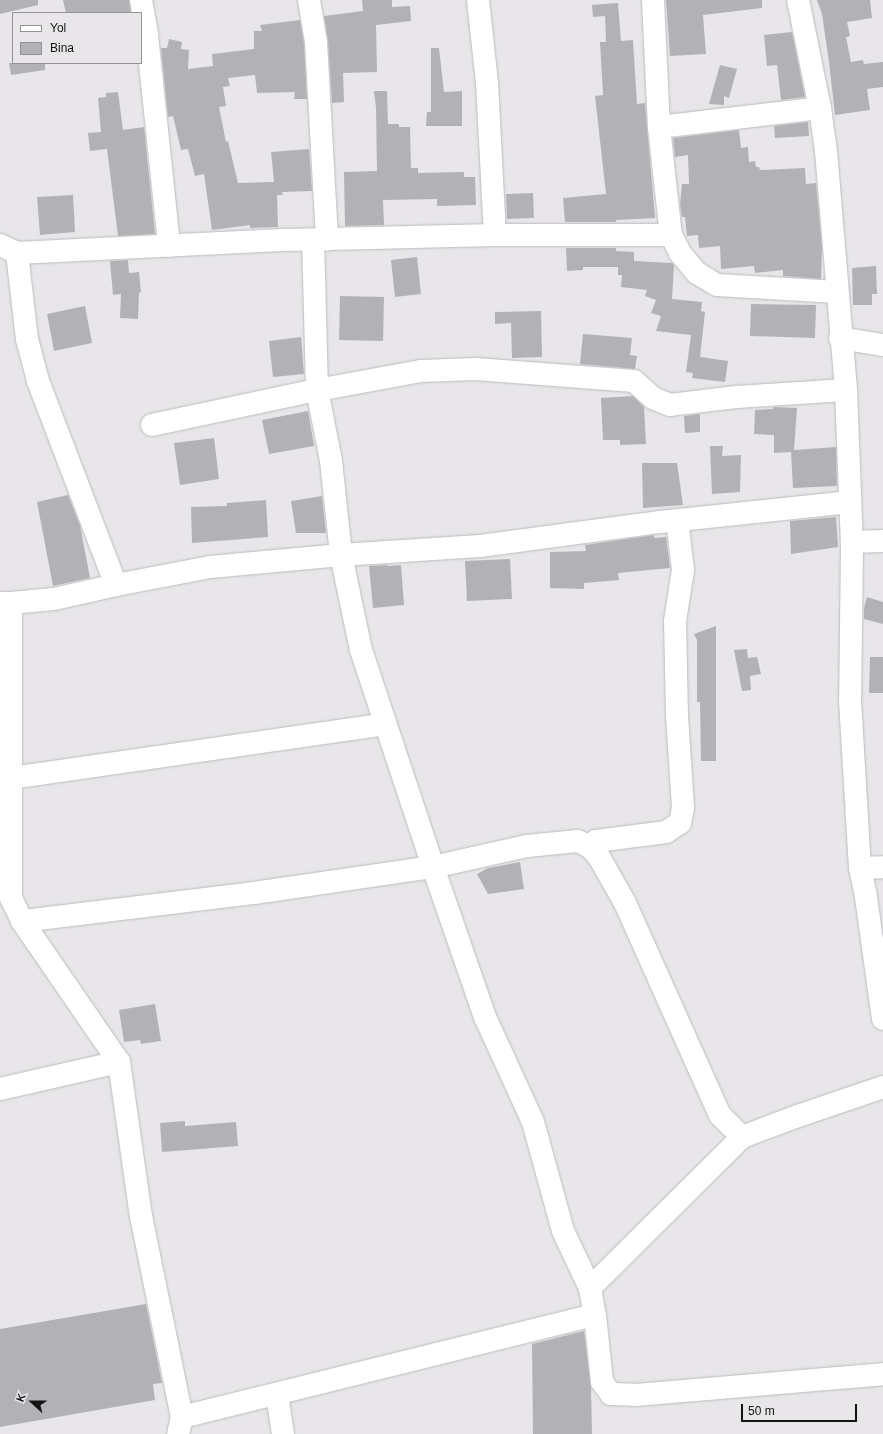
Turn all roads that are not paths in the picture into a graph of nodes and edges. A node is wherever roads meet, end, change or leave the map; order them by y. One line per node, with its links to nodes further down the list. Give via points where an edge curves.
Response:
1 (141, 0): 11 (street, via 147,35)
2 (309, 0): 10 (street, via 316,42)
3 (478, 0): 9 (street, via 487,83)
4 (653, 0): 7 (street)
5 (798, 0): 6 (street)
6 (820, 108): 7 (street); 13 (street, via 826,151)
7 (659, 127): 8 (street)
8 (671, 235): 9 (street); 13 (street, via 684,258 697,272 717,285)
9 (495, 236): 10 (street)
10 (320, 240): 11 (street); 16 (street)
11 (169, 246): 12 (street)
12 (9, 249): 24 (street, via 38,381)
13 (837, 292): 14 (street)
14 (840, 338): 15 (street); 17 (street)
15 (883, 345)
16 (317, 390): 17 (street, via 421,371 475,369 634,381 653,398 670,405 736,397); 18 (street); 23 (street, via 331,461)
17 (846, 390): 19 (street)
18 (152, 425)
19 (850, 502): 20 (street); 21 (street)
20 (677, 520): 23 (street, via 480,546); 28 (street, via 683,570 675,621 677,716 683,808 680,823 666,832 596,841)
21 (852, 542): 22 (street); 31 (street, via 850,700)
22 (883, 542)
23 (341, 555): 24 (street, via 210,567); 26 (street, via 361,650)
24 (116, 585): 25 (street, via 54,599)
25 (6, 603): 27 (street)
26 (385, 724): 27 (street); 29 (street)
27 (11, 778): 32 (street, via 11,898)
28 (590, 846): 29 (street, via 578,841 527,846); 37 (street, via 625,903 720,1115)
29 (433, 867): 32 (street, via 254,893); 38 (street, via 485,1017 533,1122 563,1231)
30 (883, 867): 31 (street)
31 (860, 868): 33 (street)
32 (22, 921): 34 (street)
33 (883, 1019)
34 (119, 1062): 36 (street); 42 (street, via 141,1216)
35 (883, 1086): 37 (street)
36 (0, 1089)
37 (742, 1138): 38 (street)
38 (590, 1288): 39 (street)
39 (595, 1315): 40 (street, via 602,1382 611,1394 636,1395); 41 (street)
40 (883, 1374)
41 (278, 1394): 42 (street); 43 (street)
42 (180, 1426)
43 (283, 1434)

